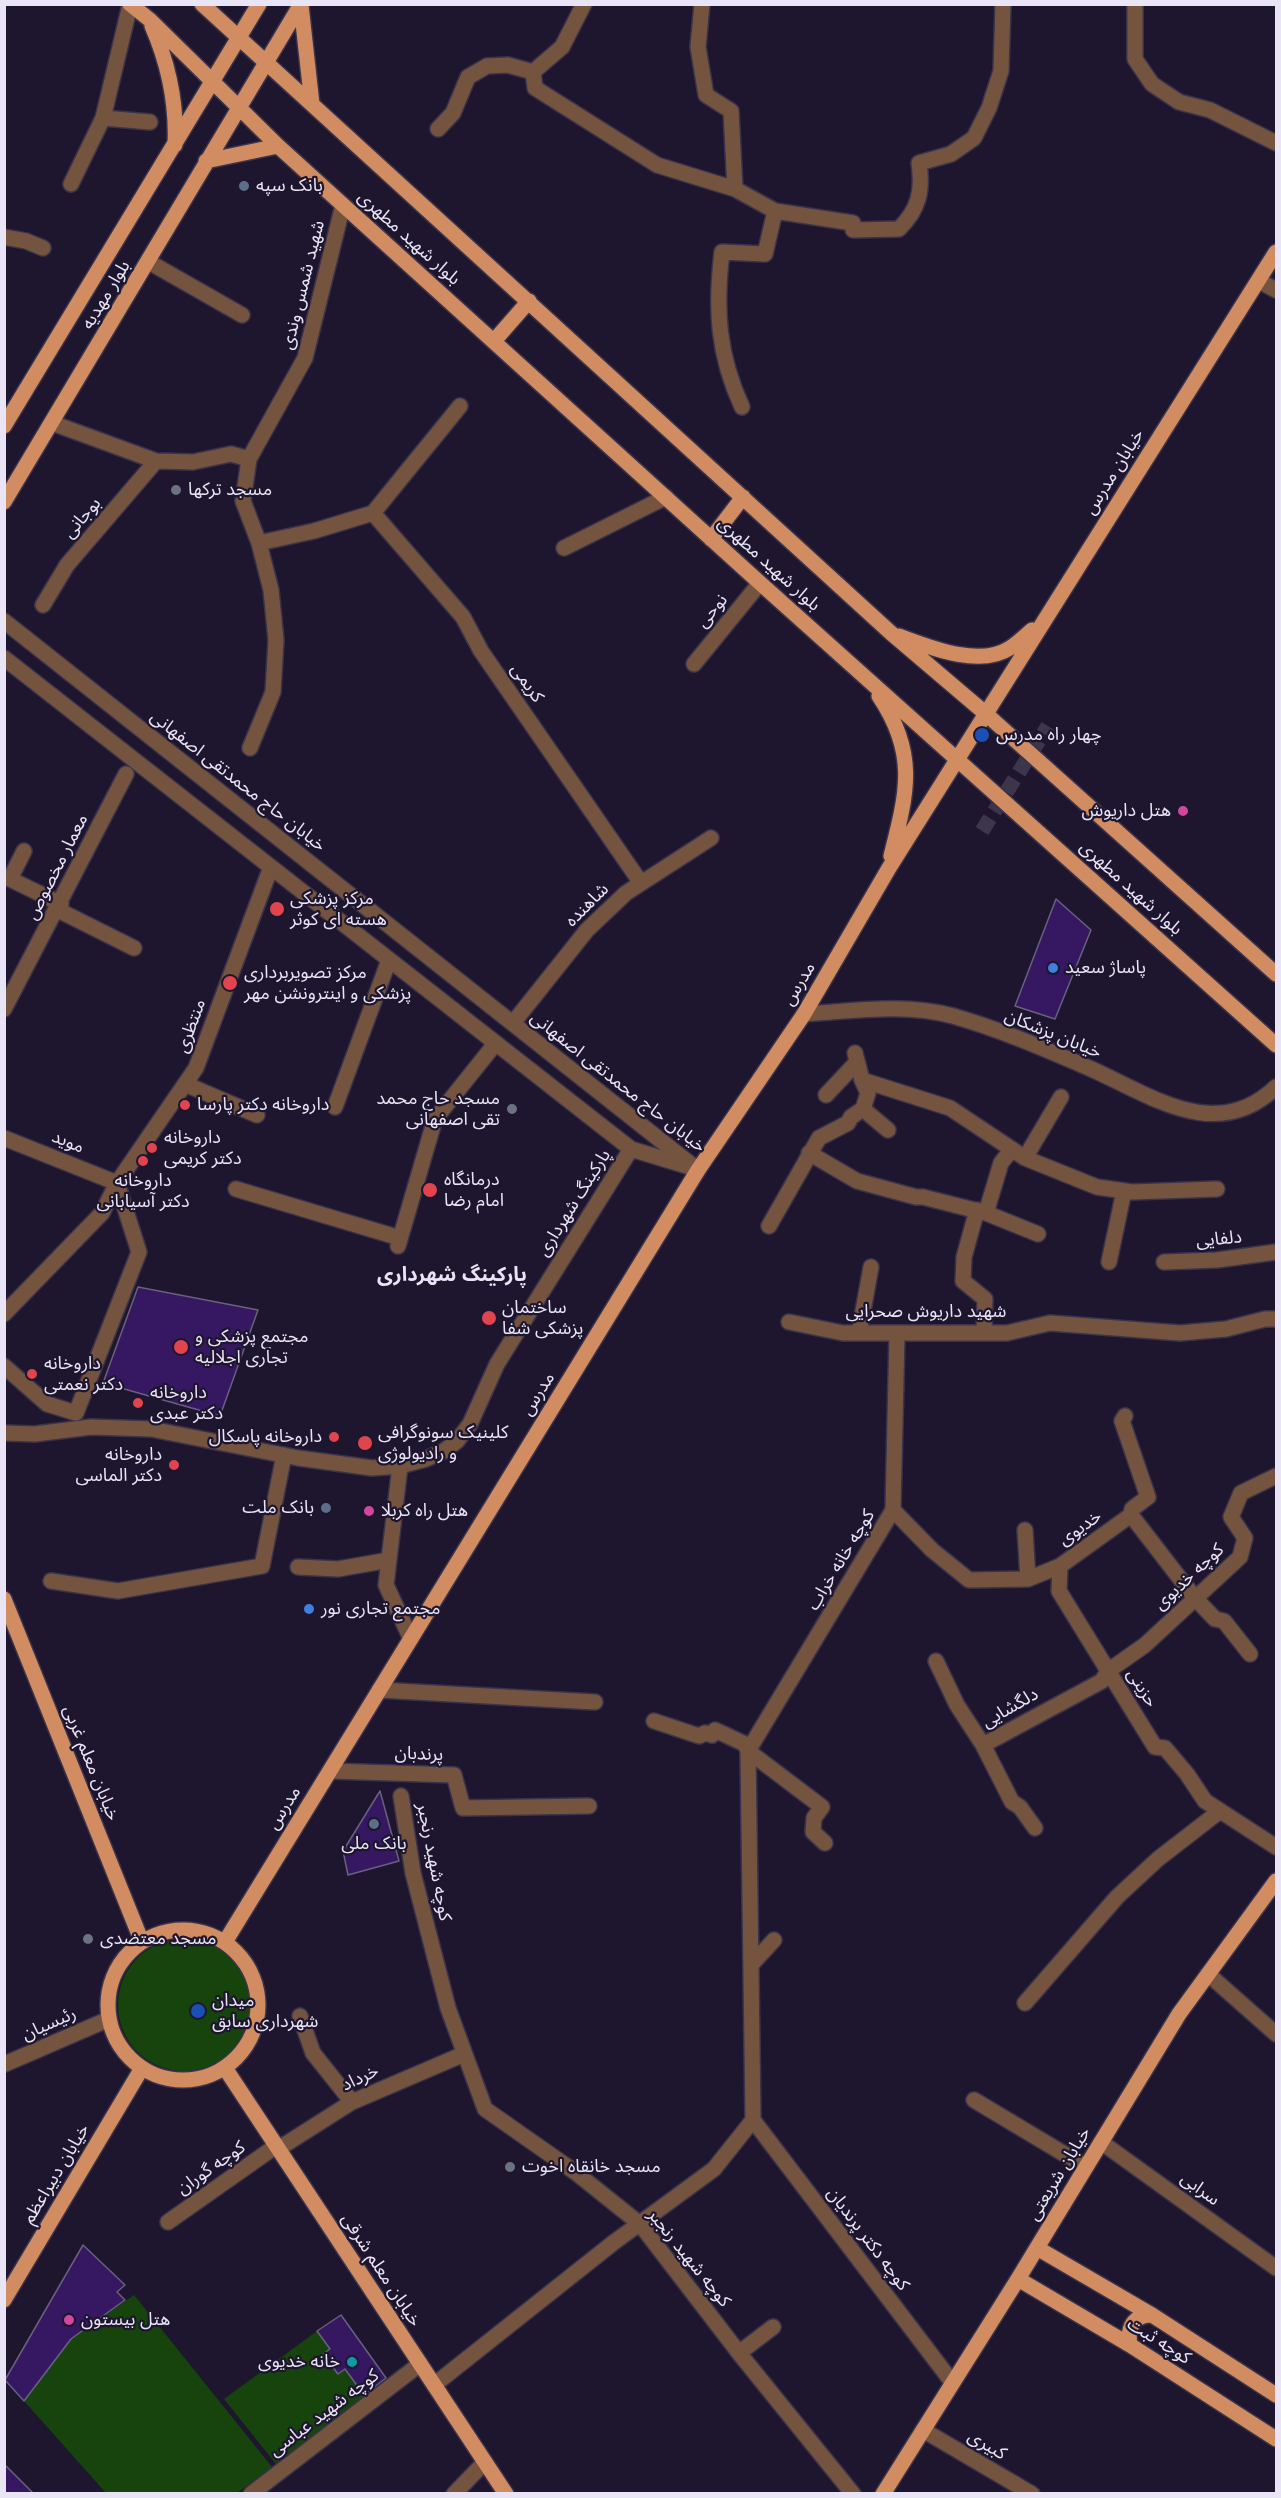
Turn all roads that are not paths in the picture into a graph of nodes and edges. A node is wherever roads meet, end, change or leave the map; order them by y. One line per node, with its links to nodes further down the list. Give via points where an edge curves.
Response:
1 (202, 4): 10 (main road, بلوار شهید مطهری)
2 (259, 4): 10 (main road, بلوار مهدیه)
3 (584, 4): 12 (street, via 562,47)
4 (702, 4): 24 (street, via 698,47 706,95 731,111)
5 (1003, 4): 26 (street, via 1001,71 989,108 974,138 951,154 919,163 919,199 909,219 898,229 852,231 852,222)
6 (1135, 4): 19 (street, via 1135,59 1152,84 1179,102 1210,110)
7 (130, 5): 9 (main road, بلوار شهید مطهری); 16 (street)
8 (301, 5): 11 (main road, بلوار مهدیه); 14 (main road)
9 (150, 20): 13 (main road, بلوار شهید مطهری); 21 (main road, via 171,79)
10 (239, 38): 11 (main road, بلوار شهید مطهری); 13 (main road, بلوار مهدیه)
11 (267, 63): 14 (main road, بلوار شهید مطهری); 15 (main road, بلوار مهدیه)
12 (533, 72): 18 (street, via 508,65 487,66 468,77 453,113); 24 (street, via 535,88 657,165)
13 (213, 82): 15 (main road, بلوار شهید مطهری); 21 (main road, بلوار مهدیه)
14 (312, 104): 33 (main road, بلوار شهید مطهری)
15 (239, 108): 20 (main road, بلوار شهید مطهری); 22 (main road, بلوار مهدیه)
16 (103, 118): 17 (street); 23 (street)
17 (150, 122)
18 (438, 129)
19 (1276, 143)
20 (278, 146): 22 (main road); 25 (main road, بلوار شهید مطهری)
21 (174, 147): 39 (main road, بلوار مهدیه)
22 (206, 161): 30 (main road, بلوار مهدیه)
23 (71, 184)
24 (735, 189): 26 (street)
25 (343, 205): 35 (main road, بلوار شهید مطهری); 40 (street, شهید شمس وندی, via 305,358)
26 (775, 211): 37 (street, via 765,254 722,252 718,285 721,346)
27 (4, 237): 28 (street)
28 (43, 248)
29 (1276, 252): 31 (main road, خیابان مدرس)
30 (149, 262): 34 (street); 38 (main road, بلوار مهدیه)
31 (1259, 280): 32 (street); 52 (main road, خیابان مدرس)
32 (1276, 290)
33 (529, 301): 35 (main road); 43 (main road, بلوار شهید مطهری)
34 (242, 315)
35 (494, 341): 42 (main road, بلوار شهید مطهری)
36 (460, 406): 45 (street)
37 (742, 407)
38 (52, 423): 41 (street); 44 (main road, بلوار مهدیه)
39 (4, 426)
40 (249, 459): 41 (street, via 231,454 193,462); 47 (street, شهید شمس وندی, via 243,501)
41 (156, 461): 50 (street, بوجانی, via 67,565)
42 (666, 497): 46 (main road, بلوار شهید مطهری); 48 (street)
43 (743, 497): 46 (main road); 53 (main road, بلوار شهید مطهری)
44 (4, 502)
45 (373, 513): 47 (street); 65 (street, کریمی, via 463,617 481,651)
46 (711, 539): 49 (main road, بلوار شهید مطهری)
47 (259, 543): 58 (street, شهید شمس وندی, via 271,590 276,640 273,692)
48 (564, 548)
49 (760, 583): 55 (street, نوحی); 56 (main road, بلوار شهید مطهری)
50 (43, 605)
51 (4, 621): 72 (street, خیابان حاج محمدتقی اصفهانی)
52 (1041, 622): 53 (main road, via 1008,650 980,656 944,652); 57 (main road, خیابان مدرس)
53 (891, 633): 57 (main road, بلوار شهید مطهری)
54 (4, 658): 63 (street, خیابان حاج محمدتقی اصفهانی)
55 (694, 664)
56 (869, 681): 59 (main road, بلوار شهید مطهری); 64 (main road, via 889,710 908,776)
57 (985, 713): 59 (main road, خیابان مدرس); 69 (main road, بلوار شهید مطهری)
58 (250, 748)
59 (957, 759): 64 (main road, مدرس); 74 (main road, بلوار شهید مطهری)
60 (126, 774): 66 (street, معمار مخصوص)
61 (711, 838): 65 (street, شاهنده)
62 (24, 852): 66 (street, via 10,879)
63 (271, 867): 68 (street, خیابان حاج محمدتقی اصفهانی); 76 (street, منتظری, via 196,1068)
64 (889, 868): 71 (main road, مدرس)
65 (641, 883): 72 (street, شاهنده, via 587,930)
66 (59, 907): 67 (street); 70 (street, معمار مخصوص)
67 (134, 948)
68 (389, 960): 73 (street, خیابان حاج محمدتقی اصفهانی); 80 (street)
69 (1276, 974)
70 (4, 1010)
71 (804, 1014): 77 (street, خیابان پزشکان, via 896,1007 952,1016 1090,1069 1159,1103 1187,1111 1244,1109); 89 (main road, مدرس)
72 (513, 1023): 89 (street, خیابان حاج محمدتقی اصفهانی)
73 (495, 1044): 85 (street, خیابان حاج محمدتقی اصفهانی); 91 (street, via 435,1119 399,1242)
74 (1276, 1045)
75 (862, 1080): 78 (street, via 856,1058); 81 (street, via 868,1093); 86 (street, via 950,1108)
76 (185, 1084): 82 (street); 90 (street, منتظری)
77 (1276, 1087)
78 (826, 1095)
79 (1061, 1097): 88 (street)
80 (335, 1107)
81 (863, 1109): 83 (street); 87 (street, via 848,1123 819,1138)
82 (257, 1115)
83 (888, 1130)
84 (4, 1138): 90 (street, موید)
85 (631, 1149): 89 (street, خیابان حاج محمدتقی اصفهانی); 111 (street, پارکینگ شهرداری, via 497,1364 470,1424 444,1451)
86 (1012, 1149): 88 (street); 94 (street, via 1000,1163)
87 (810, 1154): 94 (street, via 857,1181); 95 (street)
88 (1025, 1158): 93 (street, via 1097,1187)
89 (699, 1170): 123 (main road, مدرس)
90 (117, 1183): 101 (street, منتظری, via 102,1213); 107 (street, via 139,1252 76,1413 47,1404)
91 (236, 1189)
92 (1217, 1189): 93 (street)
93 (1124, 1191): 98 (street)
94 (981, 1211): 96 (street); 106 (street, via 964,1257 963,1281 985,1299)
95 (769, 1226)
96 (1038, 1234)
97 (1276, 1252): 99 (street, دلفایی)
98 (1109, 1262)
99 (1164, 1262)
100 (871, 1267): 104 (street)
101 (4, 1314)
102 (1276, 1319): 106 (street, شهید داریوش صحرایی, via 1180,1333 1050,1323 1007,1333)
103 (789, 1322): 104 (street, شهید داریوش صحرایی)
104 (860, 1333): 105 (street, شهید داریوش صحرایی)
105 (897, 1333): 106 (street, شهید داریوش صحرایی); 113 (street, کوچه خانه خراب)
106 (984, 1333)
107 (4, 1366)
108 (1125, 1416): 114 (street, via 1122,1421 1148,1497 1132,1509)
109 (4, 1433): 110 (street, پارکینگ شهرداری, via 35,1434 92,1427 151,1429)
110 (284, 1455): 111 (street, پارکینگ شهرداری, via 372,1468); 120 (street, via 262,1566 118,1591)
111 (400, 1466): 116 (street)
112 (1276, 1476): 121 (street, کوچه خدیوی, via 1241,1493 1231,1517 1245,1538 1240,1557)
113 (893, 1510): 119 (street, خدیوی, via 932,1550 969,1580); 131 (street, کوچه خانه خراب)
114 (1131, 1515): 117 (street, خدیوی); 121 (street, خدیوی)
115 (1026, 1530): 119 (street)
116 (389, 1560): 118 (street, via 338,1569); 123 (street, via 386,1584)
117 (1060, 1566): 119 (street, خدیوی); 126 (street, حزینی, via 1059,1591)
118 (297, 1567)
119 (1028, 1579)
120 (51, 1581)
121 (1196, 1598): 124 (street, خدیوی, via 1215,1619 1224,1621); 126 (street, کوچه خدیوی, via 1145,1645)
122 (4, 1599): 141 (main road, خیابان معلم غربی)
123 (411, 1638): 127 (main road, مدرس)
124 (1251, 1654)
125 (936, 1661): 130 (street, via 957,1705)
126 (1108, 1671): 130 (street, دلگشایی, via 1102,1681); 135 (street, حزینی, via 1155,1747 1165,1748 1205,1801)
127 (379, 1690): 128 (street); 132 (main road, مدرس)
128 (595, 1702)
129 (654, 1721): 131 (street, via 699,1736 712,1735 715,1730 745,1744)
130 (983, 1745): 136 (street, دلگشایی, via 1012,1802)
131 (748, 1751): 137 (street, via 822,1807 814,1818 813,1832); 143 (street)
132 (330, 1771): 134 (street, پرندبان, via 454,1775 463,1808); 142 (main road, مدرس)
133 (401, 1796): 149 (street, کوچه شهید رنجبر, via 413,1874)
134 (589, 1806)
135 (1220, 1811): 138 (street, حزینی); 145 (street, via 1158,1858 1117,1897)
136 (1035, 1828)
137 (825, 1843)
138 (1276, 1847)
139 (1276, 1881): 144 (main road, خیابان شریعتی)
140 (774, 1941): 143 (street)
141 (142, 1942): 142 (main road, via 162,1933 183,1930 205,1933); 147 (main road, via 125,1957 114,1976 108,1997)
142 (225, 1942): 152 (main road, via 243,1959 255,1981 259,2005 255,2030 243,2052)
143 (751, 1965): 155 (street)
144 (1208, 1974): 148 (street); 156 (main road, خیابان شریعتی)
145 (1025, 2003)
146 (300, 2016): 154 (street, via 314,2052)
147 (109, 2019): 150 (street, رئیسیان); 151 (main road, via 115,2038)
148 (1276, 2034)
149 (464, 2054): 154 (street, خرداد); 160 (street, کوچه شهید رنجبر, via 485,2109 575,2172)
150 (5, 2064)
151 (142, 2068): 152 (main road, via 162,2078 183,2081 205,2078); 164 (main road, خیابان دبیراعظم)
152 (225, 2068): 157 (main road, خیابان معلم شرقی)
153 (974, 2100): 158 (street)
154 (352, 2102): 157 (street, خرداد)
155 (753, 2120): 160 (street, via 714,2169); 170 (street, کوچه دکتر پرندیان)
156 (1101, 2142): 158 (main road, خیابان شریعتی); 162 (street, سرابی)
157 (277, 2147): 159 (street, کوچه گوران); 169 (main road, خیابان معلم شرقی)
158 (1086, 2167): 161 (main road, خیابان شریعتی)
159 (168, 2222)
160 (640, 2224): 168 (street, کوچه شهید رنجبر); 171 (street)
161 (1037, 2248): 163 (main road, خیابان شریعتی); 165 (main road, کوچه ثبت)
162 (1276, 2268)
163 (1018, 2279): 167 (main road, کوچه ثبت); 170 (main road, خیابان شریعتی)
164 (4, 2300)
165 (1152, 2315): 167 (main road, via 1133,2322); 172 (main road, کوچه ثبت)
166 (773, 2327): 168 (street)
167 (1130, 2345): 174 (main road, کوچه ثبت)
168 (739, 2353): 179 (street, کوچه شهید رنجبر)
169 (420, 2364): 171 (main road, خیابان معلم شرقی); 176 (street, کوچه شهید عباسی)
170 (952, 2382): 173 (main road, خیابان شریعتی)
171 (434, 2385): 175 (main road, خیابان معلم شرقی)
172 (1276, 2395)
173 (923, 2430): 180 (main road, خیابان شریعتی); 181 (street, کبیری)
174 (1276, 2439)
175 (485, 2462): 177 (street); 178 (main road, خیابان معلم شرقی)
176 (251, 2493)
177 (454, 2493)
178 (506, 2493)
179 (853, 2493)
180 (882, 2493)
181 (1032, 2493)

